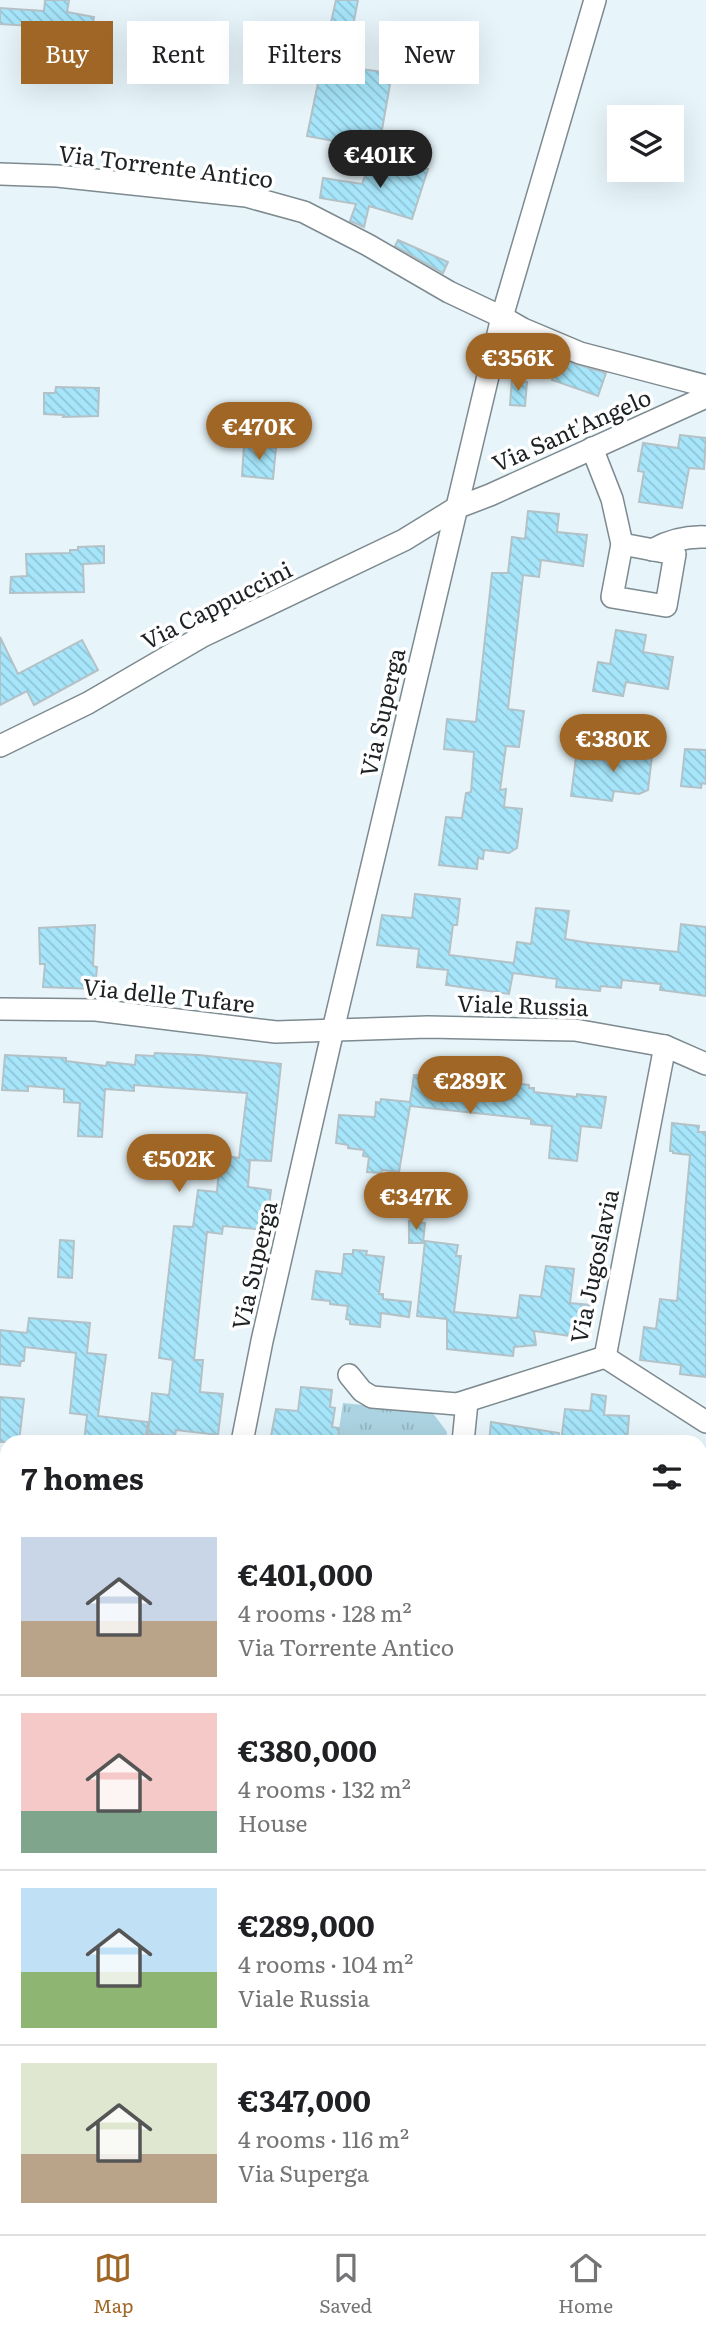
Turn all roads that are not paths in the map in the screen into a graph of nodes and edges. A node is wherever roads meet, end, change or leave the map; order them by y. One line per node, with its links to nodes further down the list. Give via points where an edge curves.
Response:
1 (595, 0): 3 (street, Via Superga)
2 (0, 174): 3 (street, Via Torrente Antico, via 246,196 304,212)
3 (502, 317): 4 (street, Via Torrente Antico, via 580,353); 7 (street, Via Superga)
4 (706, 386)
5 (706, 397): 6 (street, Via Sant'Angelo)
6 (592, 448): 7 (street, Via Sant'Angelo); 9 (street, via 612,499)
7 (456, 508): 11 (street, Via Cappuccini, via 404,540 203,636 88,703); 13 (street, Via Superga)
8 (706, 537): 10 (street, via 684,537)
9 (622, 544): 10 (street); 10 (street, via 612,597 666,607 675,554)
10 (652, 550)
11 (0, 746)
12 (0, 1009): 13 (street, Via delle Tufare, via 96,1010 276,1032)
13 (333, 1030): 14 (street, Viale Russia, via 575,1030); 20 (street, Via Superga)
14 (665, 1046): 15 (street, Viale Russia); 16 (street, Via Jugoslavia)
15 (706, 1064)
16 (605, 1357): 18 (street, Via Jugoslavia); 19 (street)
17 (349, 1375): 18 (street, Via Jugoslavia, via 372,1397 447,1405)
18 (467, 1402): 21 (street)
19 (706, 1422)
20 (243, 1435)
21 (464, 1435)

